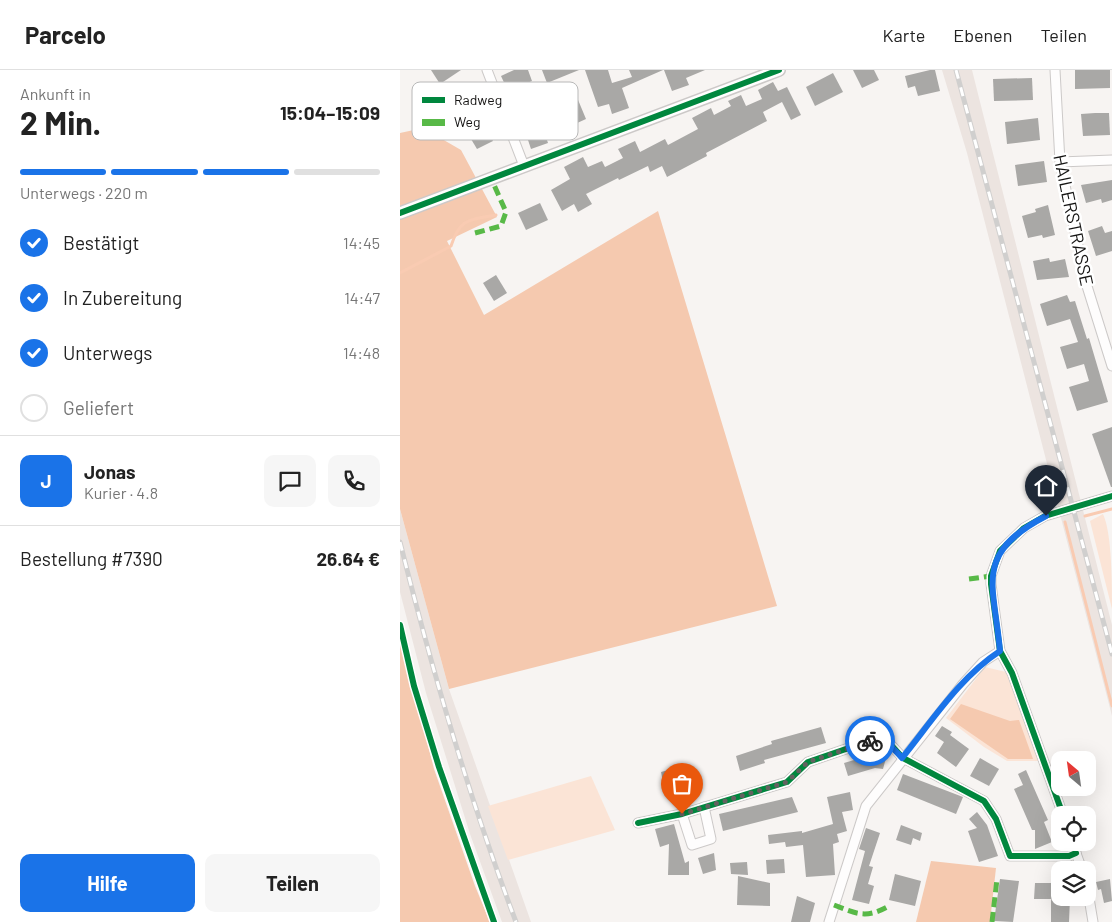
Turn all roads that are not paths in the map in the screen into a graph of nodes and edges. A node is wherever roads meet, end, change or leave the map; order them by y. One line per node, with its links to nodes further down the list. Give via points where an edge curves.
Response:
1 (487, 70): 4 (street)
2 (779, 70): 8 (street)
3 (1055, 70): 7 (street, HAILERSTRASSE)
4 (492, 82)
5 (514, 140): 8 (street)
6 (1112, 160): 7 (street)
7 (1060, 162): 10 (street, HAILERSTRASSE, via 1086,283)
8 (524, 166): 9 (street)
9 (400, 213)
10 (1112, 366)
11 (1112, 496): 12 (street, via 1046,516 1024,528 1000,551 991,576)
12 (1000, 651): 13 (street, via 983,662 962,684); 14 (street, via 1012,672)
13 (902, 758): 15 (street, via 891,745 876,740 808,762 787,782); 18 (street, via 984,801 996,818 1010,856 1069,856); 21 (street, via 866,806)
14 (1060, 806)
15 (704, 807): 16 (street); 16 (street, via 711,839 692,845)
16 (682, 814): 17 (street)
17 (638, 823)
18 (1076, 853): 19 (street)
19 (1079, 861)
20 (1090, 906): 22 (street)
21 (829, 922)
22 (1093, 922)

